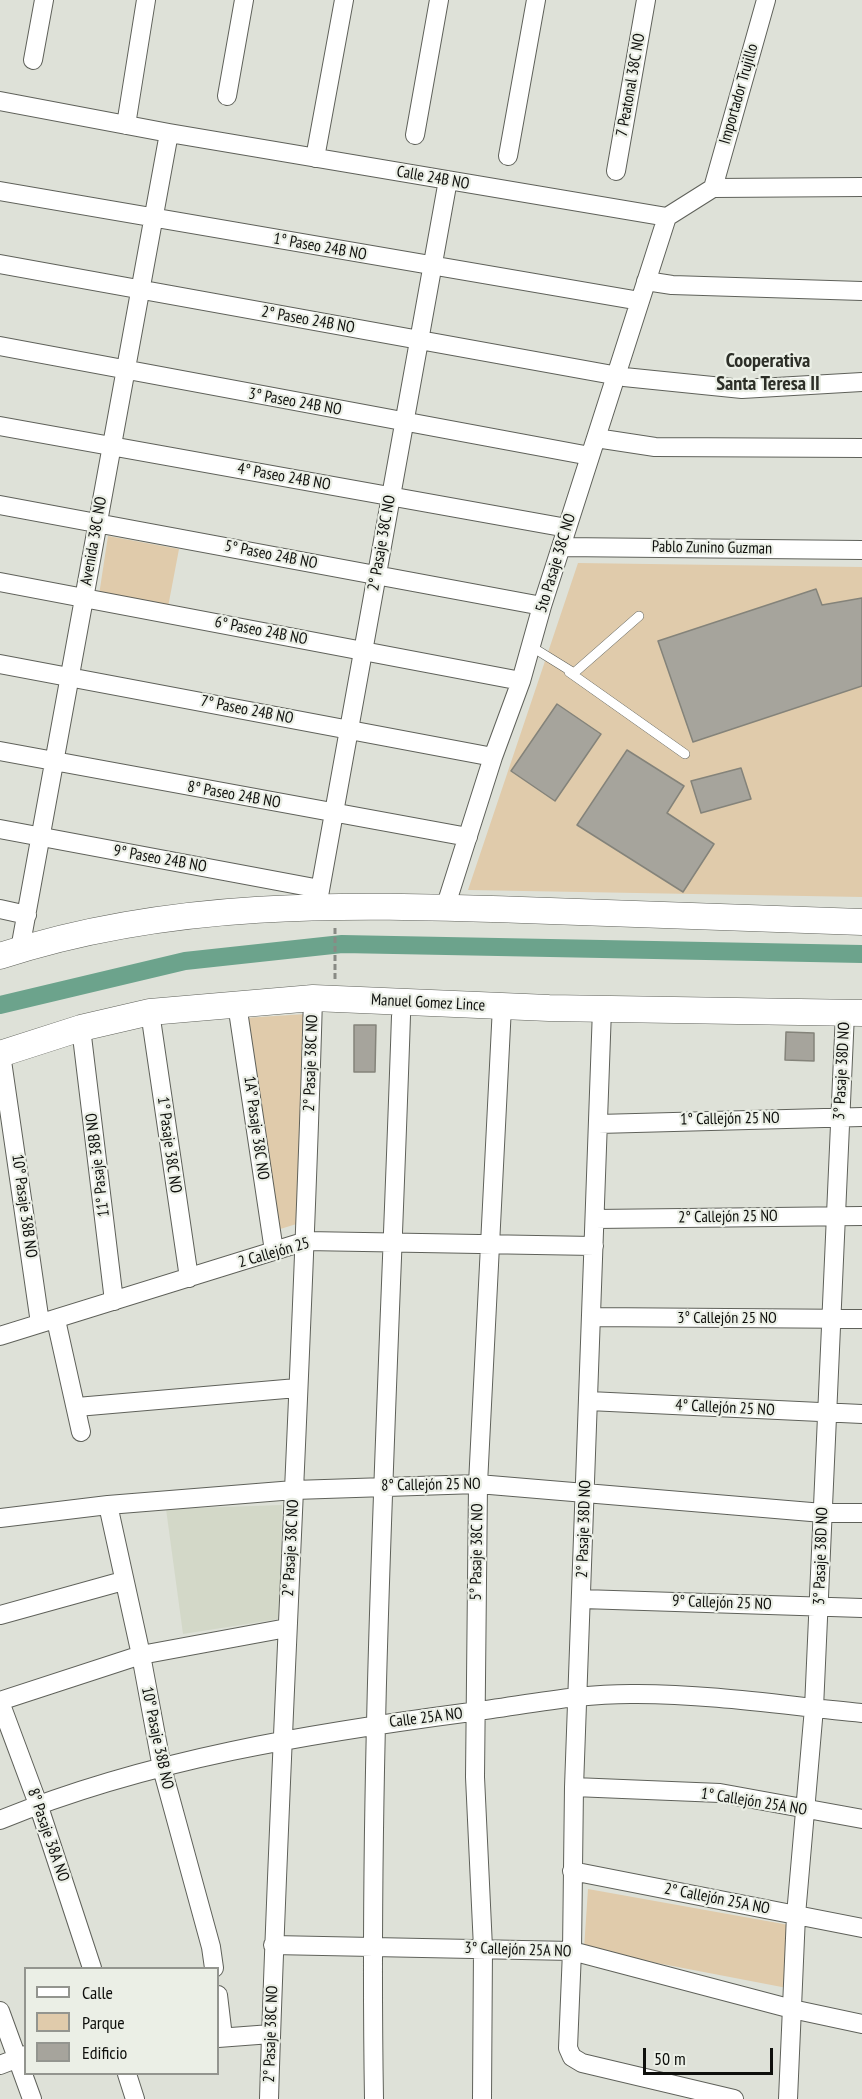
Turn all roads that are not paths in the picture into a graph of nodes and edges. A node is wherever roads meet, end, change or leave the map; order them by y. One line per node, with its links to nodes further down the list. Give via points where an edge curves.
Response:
1 (44, 0): 9 (street)
2 (146, 0): 12 (street)
3 (244, 0): 10 (street)
4 (344, 0): 16 (street)
5 (439, 0): 14 (street)
6 (536, 0): 15 (street)
7 (646, 0): 17 (street, 7 Peatonal 38C NO)
8 (766, 0): 20 (street, Importador Trujillo)
9 (33, 60)
10 (227, 96)
11 (0, 101): 12 (street, Calle 24B NO)
12 (126, 125): 13 (street, Calle 24B NO)
13 (169, 133): 16 (street, Calle 24B NO); 23 (street, Avenida 38C NO)
14 (415, 135)
15 (508, 156)
16 (315, 158): 18 (street, Calle 24B NO)
17 (616, 171)
18 (448, 180): 22 (street, Calle 24B NO); 25 (street, 2° Pasaje 38C NO)
19 (862, 187): 20 (street)
20 (713, 188): 22 (street)
21 (0, 191): 23 (street, 1° Paseo 24B NO)
22 (667, 217): 26 (street, 5to Pasaje 38C NO)
23 (153, 219): 25 (street, 1° Paseo 24B NO); 27 (street, Avenida 38C NO)
24 (0, 264): 27 (street, 2° Paseo 24B NO)
25 (432, 266): 29 (street, 1° Paseo 24B NO); 30 (street, 2° Pasaje 38C NO)
26 (646, 281): 28 (street); 29 (street, 5to Pasaje 38C NO)
27 (140, 290): 30 (street, 2° Paseo 24B NO); 32 (street, Avenida 38C NO)
28 (862, 291)
29 (640, 301): 33 (street, 5to Pasaje 38C NO)
30 (419, 340): 33 (street, 2° Paseo 24B NO); 35 (street, 2° Pasaje 38C NO)
31 (0, 346): 32 (street, 3° Paseo 24B NO)
32 (125, 370): 35 (street, 3° Paseo 24B NO); 38 (street, Avenida 38C NO)
33 (616, 375): 34 (street, 2° Paseo 24B NO, via 742,388); 37 (street, 5to Pasaje 38C NO)
34 (862, 382)
35 (404, 422): 40 (street, 3° Paseo 24B NO); 41 (street, 2° Pasaje 38C NO)
36 (0, 426): 38 (street, 4° Paseo 24B NO)
37 (596, 438): 39 (street, via 655,447); 40 (street, 5to Pasaje 38C NO)
38 (112, 446): 41 (street, 4° Paseo 24B NO); 43 (street, Avenida 38C NO)
39 (862, 448)
40 (590, 456): 44 (street, 5to Pasaje 38C NO)
41 (391, 496): 44 (street, 4° Paseo 24B NO); 47 (street, 2° Pasaje 38C NO)
42 (0, 505): 43 (street, 5° Paseo 24B NO)
43 (98, 523): 47 (street, 5° Paseo 24B NO); 49 (street, Avenida 38C NO)
44 (567, 528): 45 (street, 5to Pasaje 38C NO)
45 (561, 547): 46 (street, Pablo Zunino Guzman); 50 (street, 5to Pasaje 38C NO)
46 (862, 550)
47 (376, 575): 50 (street, 5° Paseo 24B NO); 53 (street, 2° Pasaje 38C NO)
48 (0, 582): 49 (street, 6° Paseo 24B NO)
49 (84, 597): 53 (street, 6° Paseo 24B NO); 56 (street, Avenida 38C NO)
50 (542, 606): 52 (street, 5to Pasaje 38C NO)
51 (639, 616): 55 (lane, via 582,668)
52 (532, 647): 55 (lane); 57 (street, 5to Pasaje 38C NO)
53 (363, 650): 57 (street, 6° Paseo 24B NO); 58 (street, 2° Pasaje 38C NO)
54 (0, 664): 56 (street, 7° Paseo 24B NO)
55 (569, 672): 60 (lane)
56 (70, 677): 58 (street, 7° Paseo 24B NO); 62 (street, Avenida 38C NO)
57 (521, 681): 61 (street, 5to Pasaje 38C NO)
58 (349, 730): 61 (street, 7° Paseo 24B NO); 63 (street, 2° Pasaje 38C NO)
59 (0, 751): 62 (street, 8° Paseo 24B NO)
60 (685, 754)
61 (493, 757): 66 (street, 5to Pasaje 38C NO)
62 (54, 761): 63 (street, 8° Paseo 24B NO); 65 (street, Avenida 38C NO)
63 (333, 813): 66 (street, 8° Paseo 24B NO); 67 (street, 2° Pasaje 38C NO)
64 (0, 829): 65 (street, 9° Paseo 24B NO)
65 (41, 837): 67 (street, 9° Paseo 24B NO); 70 (street, Avenida 38C NO)
66 (468, 837): 68 (street, 5to Pasaje 38C NO)
67 (318, 898): 68 (main road, via 361,905); 72 (main road, via 133,922)
68 (445, 908): 71 (main road)
69 (0, 909): 70 (street)
70 (27, 915): 72 (street, Avenida 38C NO)
71 (862, 922)
72 (10, 952)
73 (313, 998): 74 (main road, Manuel Gomez Lince); 75 (main road, Manuel Gomez Lince); 88 (street, 2° Pasaje 38C NO)
74 (237, 1004): 77 (main road, Manuel Gomez Lince); 92 (street, 1A° Pasaje 38C NO)
75 (502, 1006): 76 (main road, Manuel Gomez Lince); 90 (street, 5° Pasaje 38C NO)
76 (602, 1009): 78 (main road, Manuel Gomez Lince); 84 (street, 2° Pasaje 38D NO)
77 (150, 1012): 80 (main road, Manuel Gomez Lince); 93 (street, 1° Pasaje 38C NO)
78 (853, 1013): 82 (street, 3° Pasaje 38D NO)
79 (401, 1016): 89 (street)
80 (81, 1028): 81 (main road, Manuel Gomez Lince); 94 (street, 11° Pasaje 38B NO)
81 (1, 1054): 98 (street, 10° Pasaje 38B NO)
82 (840, 1116): 83 (street, 1° Callejón 25 NO); 84 (street, 1° Callejón 25 NO); 85 (street, 3° Pasaje 38D NO)
83 (862, 1117)
84 (598, 1124): 87 (street, 2° Pasaje 38D NO)
85 (836, 1216): 86 (street, 2° Callejón 25 NO); 87 (street, 2° Callejón 25 NO); 96 (street, 3° Pasaje 38D NO)
86 (862, 1216)
87 (595, 1218): 91 (street, 2° Pasaje 38D NO)
88 (306, 1241): 89 (street, 2 Callejón 25); 92 (street, 2 Callejón 25); 100 (street, 2° Pasaje 38C NO)
89 (394, 1242): 90 (street, 2 Callejón 25); 107 (street)
90 (491, 1245): 91 (street, 2 Callejón 25); 106 (street, 5° Pasaje 38C NO)
91 (594, 1246): 95 (street, 2° Pasaje 38D NO)
92 (274, 1251): 93 (street, 2 Callejón 25)
93 (189, 1278): 94 (street, 2 Callejón 25)
94 (114, 1301): 98 (street, 2 Callejón 25)
95 (592, 1317): 96 (street, 3° Callejón 25 NO); 101 (street, 2° Pasaje 38D NO)
96 (831, 1319): 97 (street, 3° Callejón 25 NO); 103 (street, 3° Pasaje 38D NO)
97 (862, 1319)
98 (48, 1321): 99 (street, 2 Callejón 25); 102 (street, 10° Pasaje 38B NO)
99 (0, 1336)
100 (297, 1388): 102 (street); 108 (street, 2° Pasaje 38C NO)
101 (589, 1401): 103 (street, 4° Callejón 25 NO); 109 (street, 2° Pasaje 38D NO)
102 (77, 1407): 105 (street, 10° Pasaje 38B NO)
103 (827, 1413): 104 (street, 4° Callejón 25 NO); 111 (street, 3° Pasaje 38D NO)
104 (862, 1414)
105 (81, 1432)
106 (478, 1484): 107 (street, 8° Callejón 25 NO); 109 (street, 8° Callejón 25 NO); 124 (street, 5° Pasaje 38C NO)
107 (383, 1485): 108 (street, 8° Callejón 25 NO); 126 (street)
108 (294, 1490): 110 (street, 8° Callejón 25 NO); 119 (street, 2° Pasaje 38C NO)
109 (585, 1492): 111 (street, 8° Callejón 25 NO); 115 (street, 2° Pasaje 38D NO)
110 (108, 1505): 113 (street, 8° Callejón 25 NO); 114 (street, 10° Pasaje 38B NO)
111 (823, 1513): 112 (street, 8° Callejón 25 NO); 116 (street, 3° Pasaje 38D NO)
112 (862, 1514)
113 (0, 1518)
114 (123, 1581): 118 (street); 120 (street, 10° Pasaje 38B NO)
115 (582, 1599): 116 (street, 9° Callejón 25 NO); 121 (street, 2° Pasaje 38D NO)
116 (819, 1607): 117 (street, 9° Callejón 25 NO); 123 (street, 3° Pasaje 38D NO)
117 (862, 1608)
118 (0, 1615)
119 (286, 1628): 120 (street); 127 (street, 2° Pasaje 38C NO)
120 (141, 1655): 122 (street); 128 (street, 10° Pasaje 38B NO)
121 (579, 1695): 123 (street, Calle 25A NO, via 638,1694); 124 (street, Calle 25A NO); 129 (street, 2° Pasaje 38D NO)
122 (0, 1702): 130 (street, 8° Pasaje 38A NO)
123 (814, 1708): 125 (street, Calle 25A NO); 131 (street, 3° Pasaje 38D NO)
124 (475, 1712): 126 (street, Calle 25A NO); 139 (street, 5° Pasaje 38C NO)
125 (862, 1713)
126 (374, 1725): 127 (street, Calle 25A NO); 138 (street)
127 (283, 1741): 128 (street, Calle 25A NO); 137 (street, 2° Pasaje 38C NO)
128 (162, 1768): 130 (street, Calle 25A NO); 142 (street, 10° Pasaje 38B NO)
129 (574, 1787): 131 (street, 1° Callejón 25A NO, via 720,1793); 134 (street, 2° Pasaje 38D NO)
130 (38, 1804): 133 (street, Calle 25A NO); 141 (street, 8° Pasaje 38A NO)
131 (805, 1811): 132 (street, 1° Callejón 25A NO); 135 (street, 3° Pasaje 38D NO)
132 (862, 1819)
133 (0, 1820)
134 (572, 1871): 135 (street, 2° Callejón 25A NO); 140 (street, 2° Pasaje 38D NO)
135 (796, 1915): 136 (street, 2° Callejón 25A NO); 143 (street, 3° Pasaje 38D NO)
136 (862, 1928)
137 (273, 1945): 138 (street, 3° Callejón 25A NO); 147 (street, 2° Pasaje 38C NO)
138 (371, 1947): 139 (street, 3° Callejón 25A NO); 154 (street)
139 (483, 1948): 140 (street, 3° Callejón 25A NO); 155 (street, 5° Pasaje 38C NO)
140 (572, 1951): 143 (street, 3° Callejón 25A NO); 156 (street, 2° Pasaje 38D NO, via 568,2048 572,2057 582,2063)
141 (92, 1967)
142 (214, 1967)
143 (792, 2009): 146 (street, 3° Callejón 25A NO); 157 (street, 3° Pasaje 38D NO)
144 (0, 2012): 149 (street)
145 (219, 2016): 148 (street)
146 (862, 2024)
147 (271, 2034): 148 (street); 153 (street, 2° Pasaje 38C NO)
148 (220, 2038)
149 (14, 2060): 151 (street)
150 (127, 2075): 152 (street)
151 (32, 2099)
152 (135, 2099)
153 (269, 2099)
154 (374, 2099)
155 (482, 2099)
156 (734, 2099)
157 (788, 2099)

